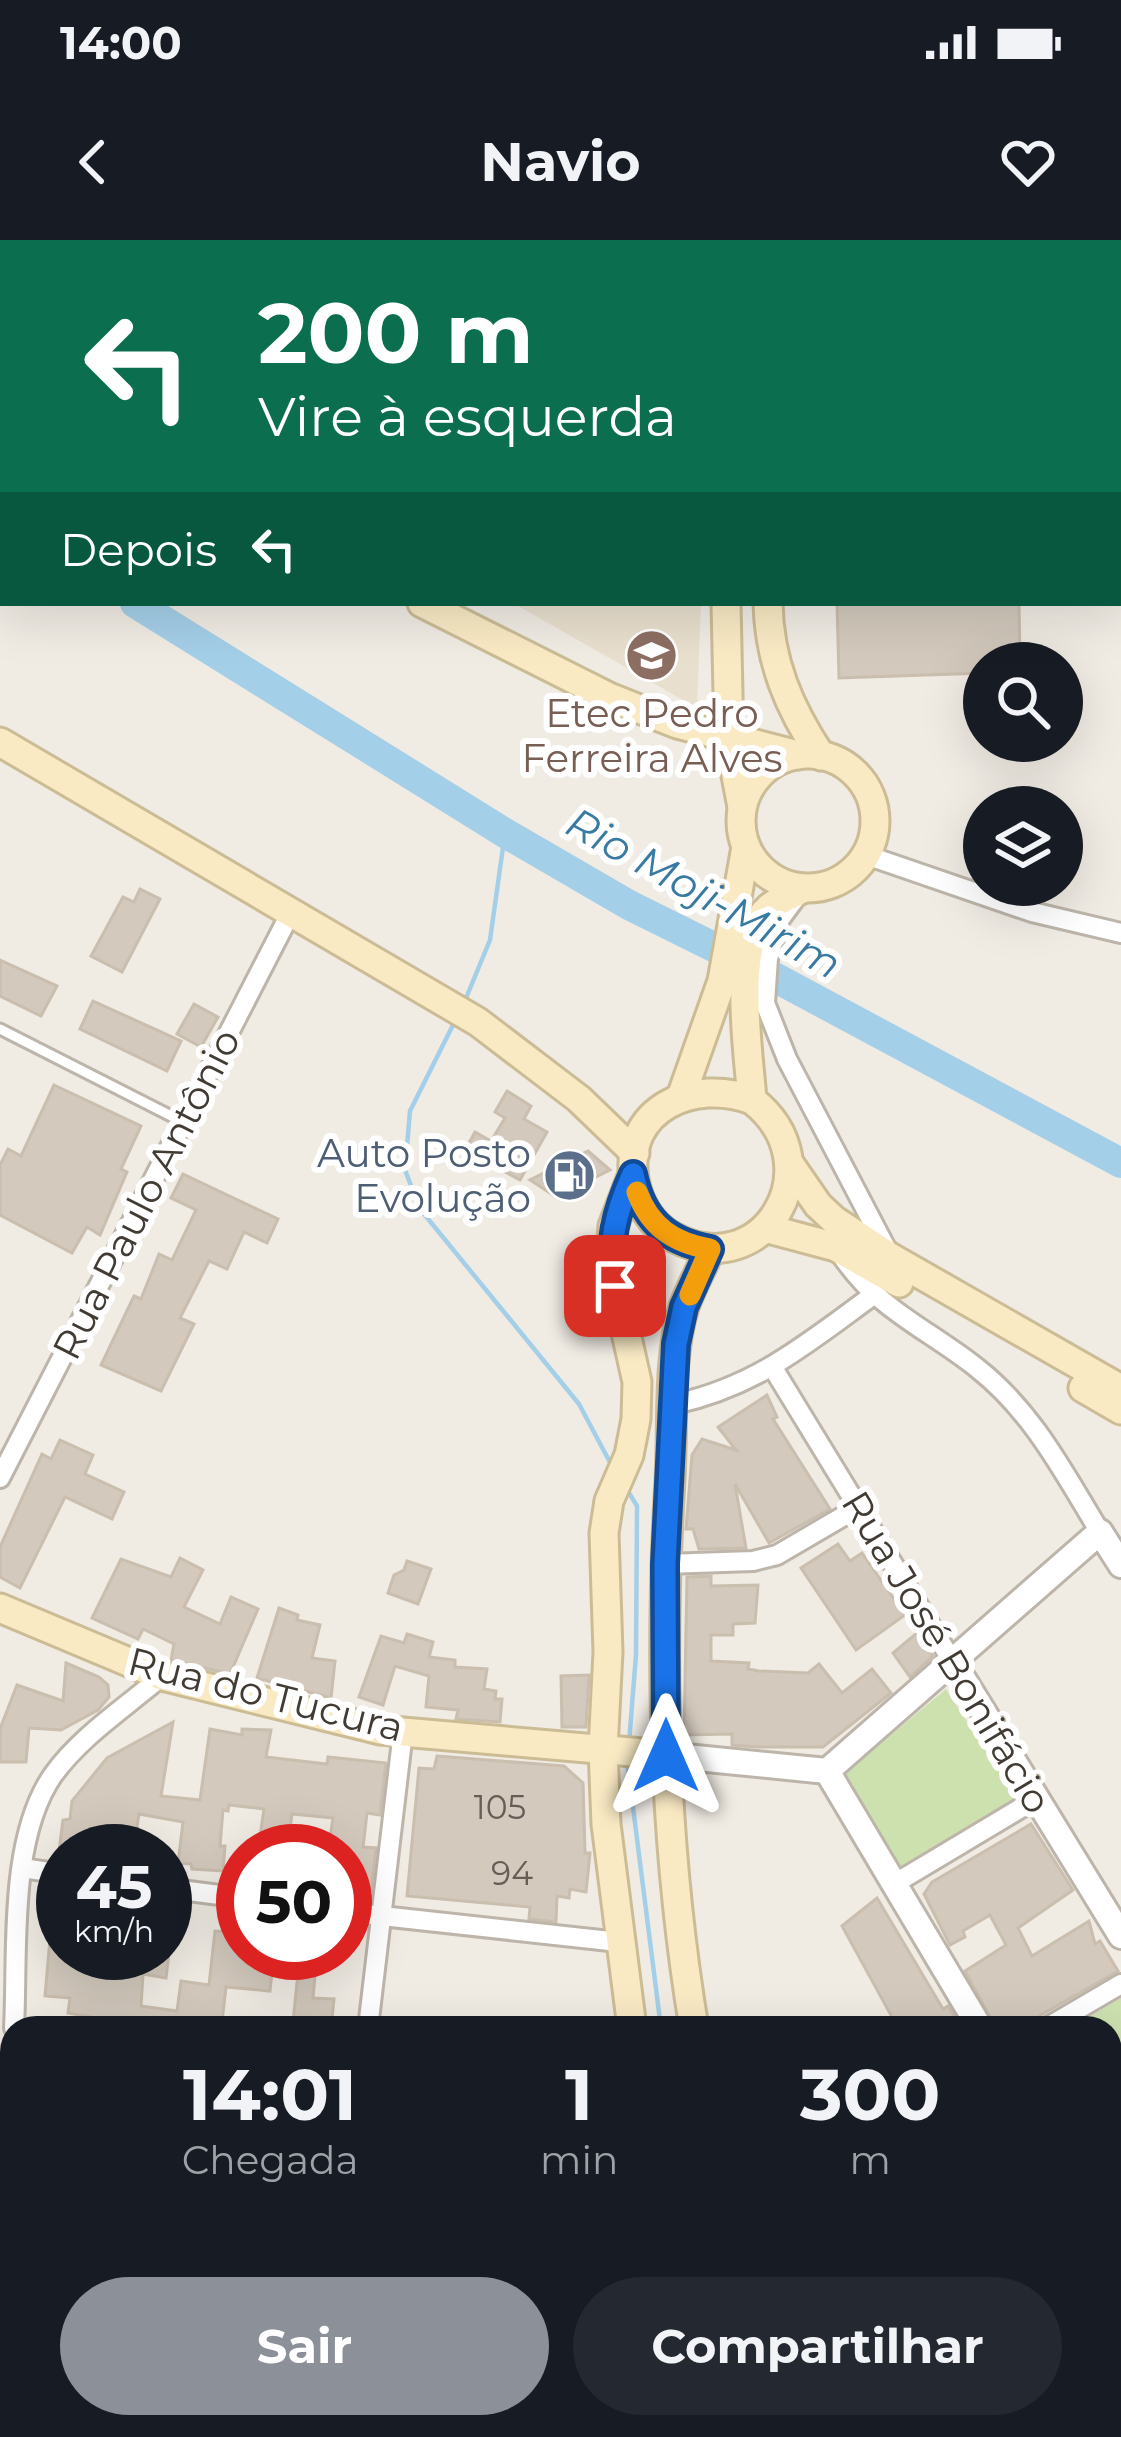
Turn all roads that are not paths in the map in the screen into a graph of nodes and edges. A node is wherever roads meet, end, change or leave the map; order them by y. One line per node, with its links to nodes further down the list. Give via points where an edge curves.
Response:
1 (428, 606): 4 (main road, via 609,698)
2 (726, 606): 4 (main road)
3 (768, 606): 6 (main road, via 783,688)
4 (729, 739): 6 (main road); 7 (main road)
5 (0, 742): 11 (main road)
6 (809, 755): 7 (main road, via 762,772); 9 (main road, via 838,761 870,794 875,817)
7 (742, 807): 8 (main road)
8 (746, 848): 10 (main road, via 768,875); 13 (main road)
9 (866, 855): 10 (main road, via 846,877); 12 (street)
10 (802, 889): 13 (main road); 14 (street)
11 (292, 910): 18 (street, Rua Paulo Antônio); 19 (main road, via 478,1022 579,1099)
12 (1121, 933)
13 (741, 937): 14 (main road)
14 (744, 993): 16 (main road); 17 (main road); 24 (street, via 788,1059)
15 (0, 1029): 18 (lane)
16 (681, 1096): 17 (main road, via 729,1091); 19 (main road, via 651,1119)
17 (752, 1100): 20 (main road, via 780,1128)
18 (183, 1122): 30 (street, Rua Paulo Antônio)
19 (634, 1163): 23 (main road, via 649,1217 666,1234); 39 (main road, via 610,1261 637,1382 603,1559)
20 (791, 1166): 21 (main road, via 789,1189); 24 (main road, via 818,1205)
21 (765, 1228): 22 (main road); 23 (main road)
22 (836, 1246): 25 (street); 29 (main road)
23 (710, 1249): 28 (main road, via 684,1307)
24 (890, 1257): 27 (main road)
25 (872, 1296): 26 (street); 32 (street, via 1018,1405)
26 (773, 1368): 28 (street); 31 (street, Rua José Bonifácio)
27 (1121, 1389)
28 (675, 1403): 33 (main road)
29 (1121, 1410)
30 (0, 1478)
31 (859, 1507): 33 (street, via 777,1555); 36 (street, Rua José Bonifácio)
32 (1100, 1532): 34 (street); 36 (street)
33 (665, 1564): 40 (main road)
34 (1121, 1565)
35 (0, 1608): 37 (main road, Rua do Tucura)
36 (954, 1664): 41 (street); 42 (street, Rua José Bonifácio)
37 (162, 1676): 38 (main road, Rua do Tucura); 43 (street, via 52,1777 32,1816)
38 (403, 1732): 39 (main road, Rua do Tucura); 47 (street)
39 (608, 1749): 40 (main road, Rua do Tucura); 49 (main road, via 606,1824)
40 (658, 1755): 41 (street, Rua do Tucura); 54 (main road)
41 (827, 1771): 45 (street)
42 (1036, 1799): 45 (street); 48 (street, Rua José Bonifácio)
43 (22, 1868): 44 (street); 51 (street)
44 (36, 1870)
45 (894, 1884): 55 (street)
46 (372, 1916): 47 (street)
47 (381, 1917): 49 (street); 52 (street)
48 (1121, 1936)
49 (619, 1942): 53 (main road)
50 (1121, 1984): 56 (street)
51 (15, 2016)
52 (369, 2016)
53 (630, 2016)
54 (692, 2016)
55 (973, 2016)
56 (1066, 2016)

